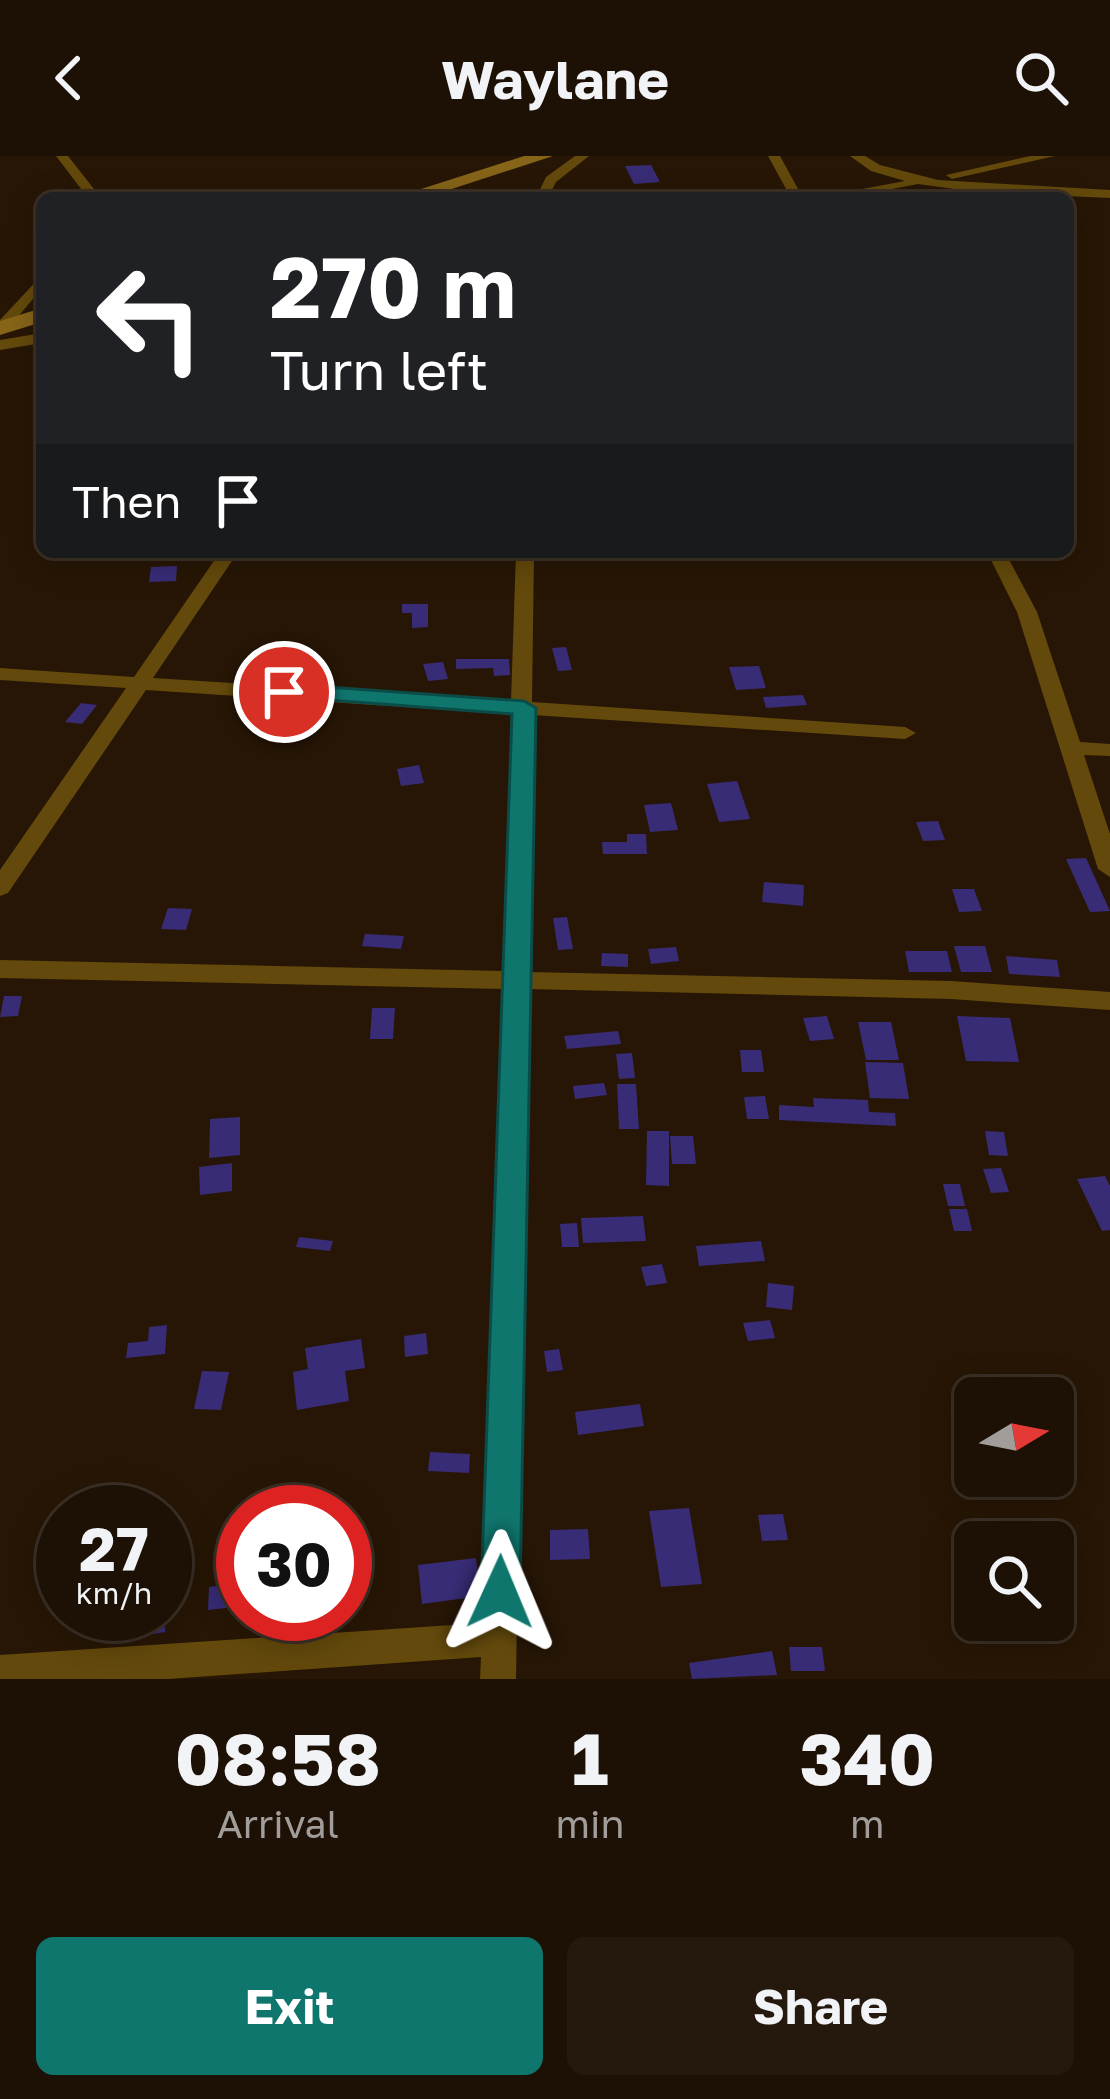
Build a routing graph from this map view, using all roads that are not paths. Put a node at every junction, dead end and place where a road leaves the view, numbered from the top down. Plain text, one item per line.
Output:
1 (62, 156) edge
2 (544, 156) edge
3 (583, 156) edge
4 (774, 156) edge
5 (856, 156) edge
6 (1049, 156) edge
7 (927, 180) junction
8 (90, 192) edge
9 (423, 192) edge
10 (545, 192) edge
11 (794, 192) edge
12 (856, 192) edge
13 (1110, 194) edge
14 (36, 287) edge
15 (36, 318) edge
16 (1, 334) edge
17 (36, 337) edge
18 (225, 558) edge
19 (525, 558) edge
20 (999, 558) edge
21 (0, 674) edge
22 (145, 682) junction
23 (524, 708) junction
24 (904, 733) dead end
25 (1071, 748) junction
26 (1110, 750) edge
27 (1110, 869) edge
28 (0, 888) edge
29 (0, 969) edge
30 (514, 980) junction
31 (1110, 1000) edge
32 (499, 1639) junction
33 (0, 1673) edge
34 (498, 1679) edge

1 - 8 street
2 - 9 street
3 - 10 street
4 - 11 street
5 - 7 street
6 - 7 street
7 - 12 street
7 - 13 street
14 - 16 street
15 - 16 street
16 - 17 street
18 - 22 street
19 - 23 street
20 - 25 street
21 - 22 street
22 - 23 street
22 - 28 street
23 - 24 street
23 - 30 street
25 - 26 street
25 - 27 street
29 - 30 street
30 - 31 street
30 - 32 street
32 - 33 street
32 - 34 street

